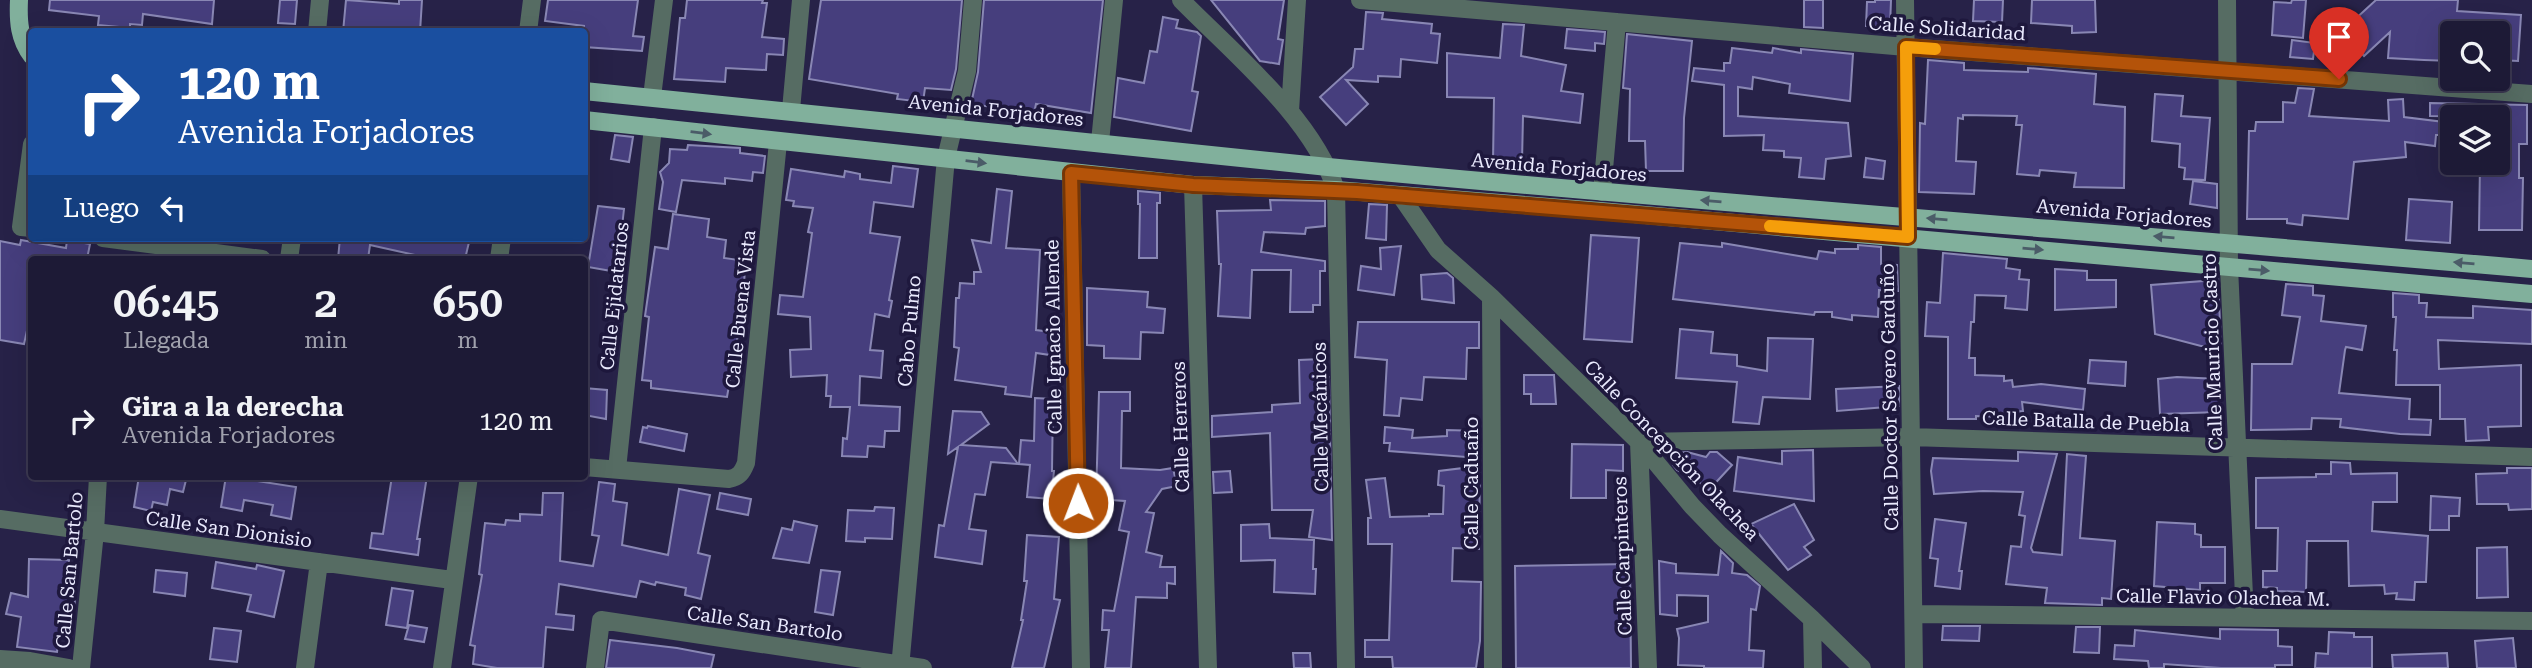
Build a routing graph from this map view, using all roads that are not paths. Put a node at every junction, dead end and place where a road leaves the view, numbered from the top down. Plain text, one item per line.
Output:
1 (19, 0) edge
2 (320, 0) edge
3 (532, 0) edge
4 (664, 0) edge
5 (801, 0) edge
6 (973, 0) edge
7 (1114, 0) edge
8 (1181, 0) edge
9 (1297, 0) edge
10 (1360, 0) edge
11 (1905, 0) edge
12 (2227, 0) edge
13 (1617, 22) junction
14 (317, 28) edge
15 (528, 28) edge
16 (28, 45) edge
17 (1906, 47) junction
18 (2229, 70) junction
19 (588, 91) edge
20 (2532, 94) edge
21 (652, 97) junction
22 (791, 110) junction
23 (1290, 111) junction
24 (588, 120) edge
25 (653, 127) junction
26 (954, 127) junction
27 (778, 142) junction
28 (1100, 142) junction
29 (946, 158) junction
30 (1328, 167) junction
31 (1071, 173) junction
32 (1193, 185) junction
33 (1336, 190) junction
34 (1602, 192) junction
35 (1400, 195) junction
36 (28, 200) edge
37 (1908, 217) junction
38 (26, 228) edge
39 (1908, 237) junction
40 (2230, 243) junction
41 (124, 250) edge
42 (216, 256) edge
43 (2229, 267) junction
44 (2532, 269) edge
45 (2532, 294) edge
46 (1491, 297) junction
47 (1911, 437) junction
48 (1639, 442) junction
49 (2236, 447) junction
50 (2532, 457) edge
51 (588, 467) edge
52 (617, 469) junction
53 (98, 480) edge
54 (468, 480) edge
55 (0, 519) edge
56 (95, 532) junction
57 (319, 562) junction
58 (452, 580) junction
59 (1913, 614) junction
60 (2245, 618) junction
61 (1812, 619) junction
62 (2532, 621) edge
63 (0, 659) edge
64 (900, 666) edge
65 (69, 668) edge
66 (81, 668) edge
67 (305, 668) edge
68 (442, 668) edge
69 (595, 668) edge
70 (923, 668) edge
71 (1081, 668) edge
72 (1208, 668) edge
73 (1346, 668) edge
74 (1493, 668) edge
75 (1647, 668) edge
76 (1813, 668) edge
77 (1862, 668) edge
78 (1914, 668) edge

1 - 16 main road
2 - 14 street
3 - 15 street
4 - 21 street
5 - 22 street
6 - 26 street, Cabo Pulmo
7 - 28 street
8 - 23 street
9 - 23 street
10 - 13 street, Calle Solidaridad
11 - 17 street, Calle Doctor Severo Garduño
12 - 18 street, Calle Mauricio Castro
13 - 17 street, Calle Solidaridad
13 - 34 street
17 - 18 street, Calle Solidaridad
17 - 37 street, Calle Doctor Severo Garduño
18 - 20 street, Calle Solidaridad
18 - 40 street, Calle Mauricio Castro
19 - 21 main road, Avenida Forjadores
21 - 22 main road, Avenida Forjadores
22 - 26 main road, Avenida Forjadores
23 - 30 street
24 - 25 main road, Avenida Forjadores
25 -> 27 main road, Avenida Forjadores
25 - 52 street, Calle Ejidatarios
26 - 28 main road, Avenida Forjadores
26 - 29 street, Cabo Pulmo
27 - 29 main road, Avenida Forjadores
27 - 52 street, Calle Buena Vista
28 - 30 main road, Avenida Forjadores
29 -> 31 main road, Avenida Forjadores
29 - 64 street, Cabo Pulmo
30 - 33 street, Calle Mecánicos
30 - 34 main road, Avenida Forjadores
31 - 32 main road, Avenida Forjadores
31 - 71 street, Calle Ignacio Allende
32 - 33 main road, Avenida Forjadores
32 - 72 street, Calle Herreros
33 - 35 main road, Avenida Forjadores
33 - 73 street, Calle Mecánicos
37 -> 34 main road, Avenida Forjadores
35 - 39 main road, Avenida Forjadores
35 - 46 street, Calle Concepción Olachea
36 - 38 street
37 - 39 street, Calle Doctor Severo Garduño
40 -> 37 main road, Avenida Forjadores
39 -> 43 main road, Avenida Forjadores
39 - 47 street, Calle Doctor Severo Garduño
40 - 43 street, Calle Mauricio Castro
44 -> 40 main road, Avenida Forjadores
41 - 42 street
43 -> 45 main road, Avenida Forjadores
43 - 49 street, Calle Mauricio Castro
46 - 48 street, Calle Concepción Olachea
46 - 74 street, Calle Caduaño
47 - 48 street, Calle Batalla de Puebla
47 - 49 street, Calle Batalla de Puebla
47 - 59 street, Calle Doctor Severo Garduño
48 - 61 street, Calle Concepción Olachea
48 - 75 street, Calle Carpinteros
49 - 50 street, Calle Batalla de Puebla
49 - 60 street, Calle Mauricio Castro
51 - 52 street
53 - 56 street, Calle San Bartolo
54 - 58 street
55 - 56 street, Calle San Dionisio
56 - 57 street, Calle San Dionisio
56 - 66 street, Calle San Bartolo
57 - 58 street, Calle San Dionisio
57 - 67 street
58 - 68 street
59 - 60 street, Calle Flavio Olachea M.
59 - 78 street, Calle Doctor Severo Garduño
60 - 62 street, Calle Flavio Olachea M.
61 - 76 street
61 - 77 street, Calle Concepción Olachea
63 - 65 street
64 - 69 street, Calle San Bartolo
64 - 70 street, Calle San Bartolo

